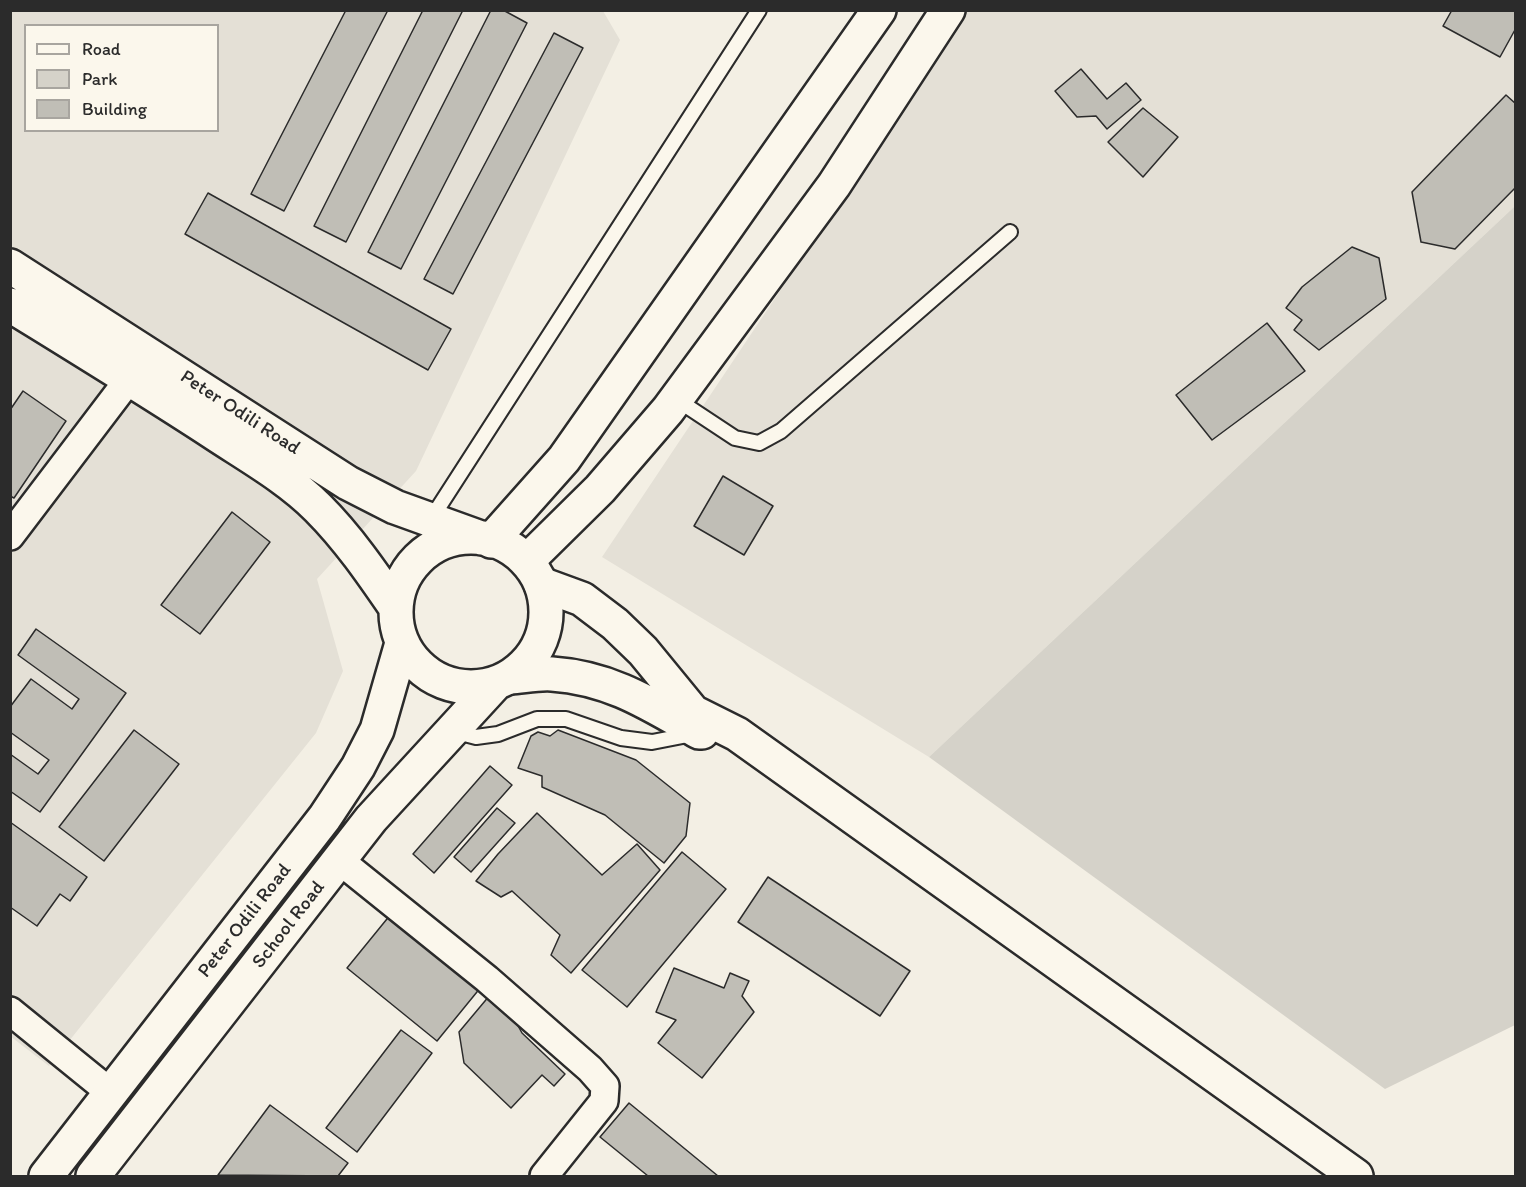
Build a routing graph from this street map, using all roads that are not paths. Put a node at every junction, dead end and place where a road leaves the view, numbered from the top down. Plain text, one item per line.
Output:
1 (759, 10) edge
2 (879, 10) edge
3 (948, 10) edge
4 (1010, 232) dead end
5 (10, 266) edge
6 (10, 305) edge
7 (130, 378) junction
8 (676, 399) junction
9 (430, 521) junction
10 (10, 536) edge
11 (486, 539) junction
12 (534, 572) junction
13 (396, 608) junction
14 (402, 643) junction
15 (503, 680) junction
16 (451, 731) junction
17 (699, 732) junction
18 (737, 734) junction
19 (339, 860) junction
20 (10, 1011) edge
21 (111, 1093) junction
22 (46, 1176) edge
23 (93, 1176) edge
24 (543, 1176) edge
25 (1356, 1176) edge

1 - 9 lane
2 - 11 main road
3 - 8 main road
4 - 8 lane
5 - 9 main road, Peter Odili Road
6 - 7 main road, Peter Odili Road
7 - 10 street
7 - 13 main road, Peter Odili Road
8 - 12 main road
9 - 11 main road, Peter Odili Road
11 - 12 main road
11 - 13 main road
12 - 15 main road
12 - 18 main road
13 - 14 main road
14 - 15 main road
14 - 21 main road, Peter Odili Road
15 - 16 main road, School Road
15 - 17 main road
16 - 17 lane
16 - 19 main road, School Road
17 - 18 main road
18 - 25 main road
19 - 23 main road, School Road
19 - 24 street
20 - 21 street
21 - 22 main road, Peter Odili Road

